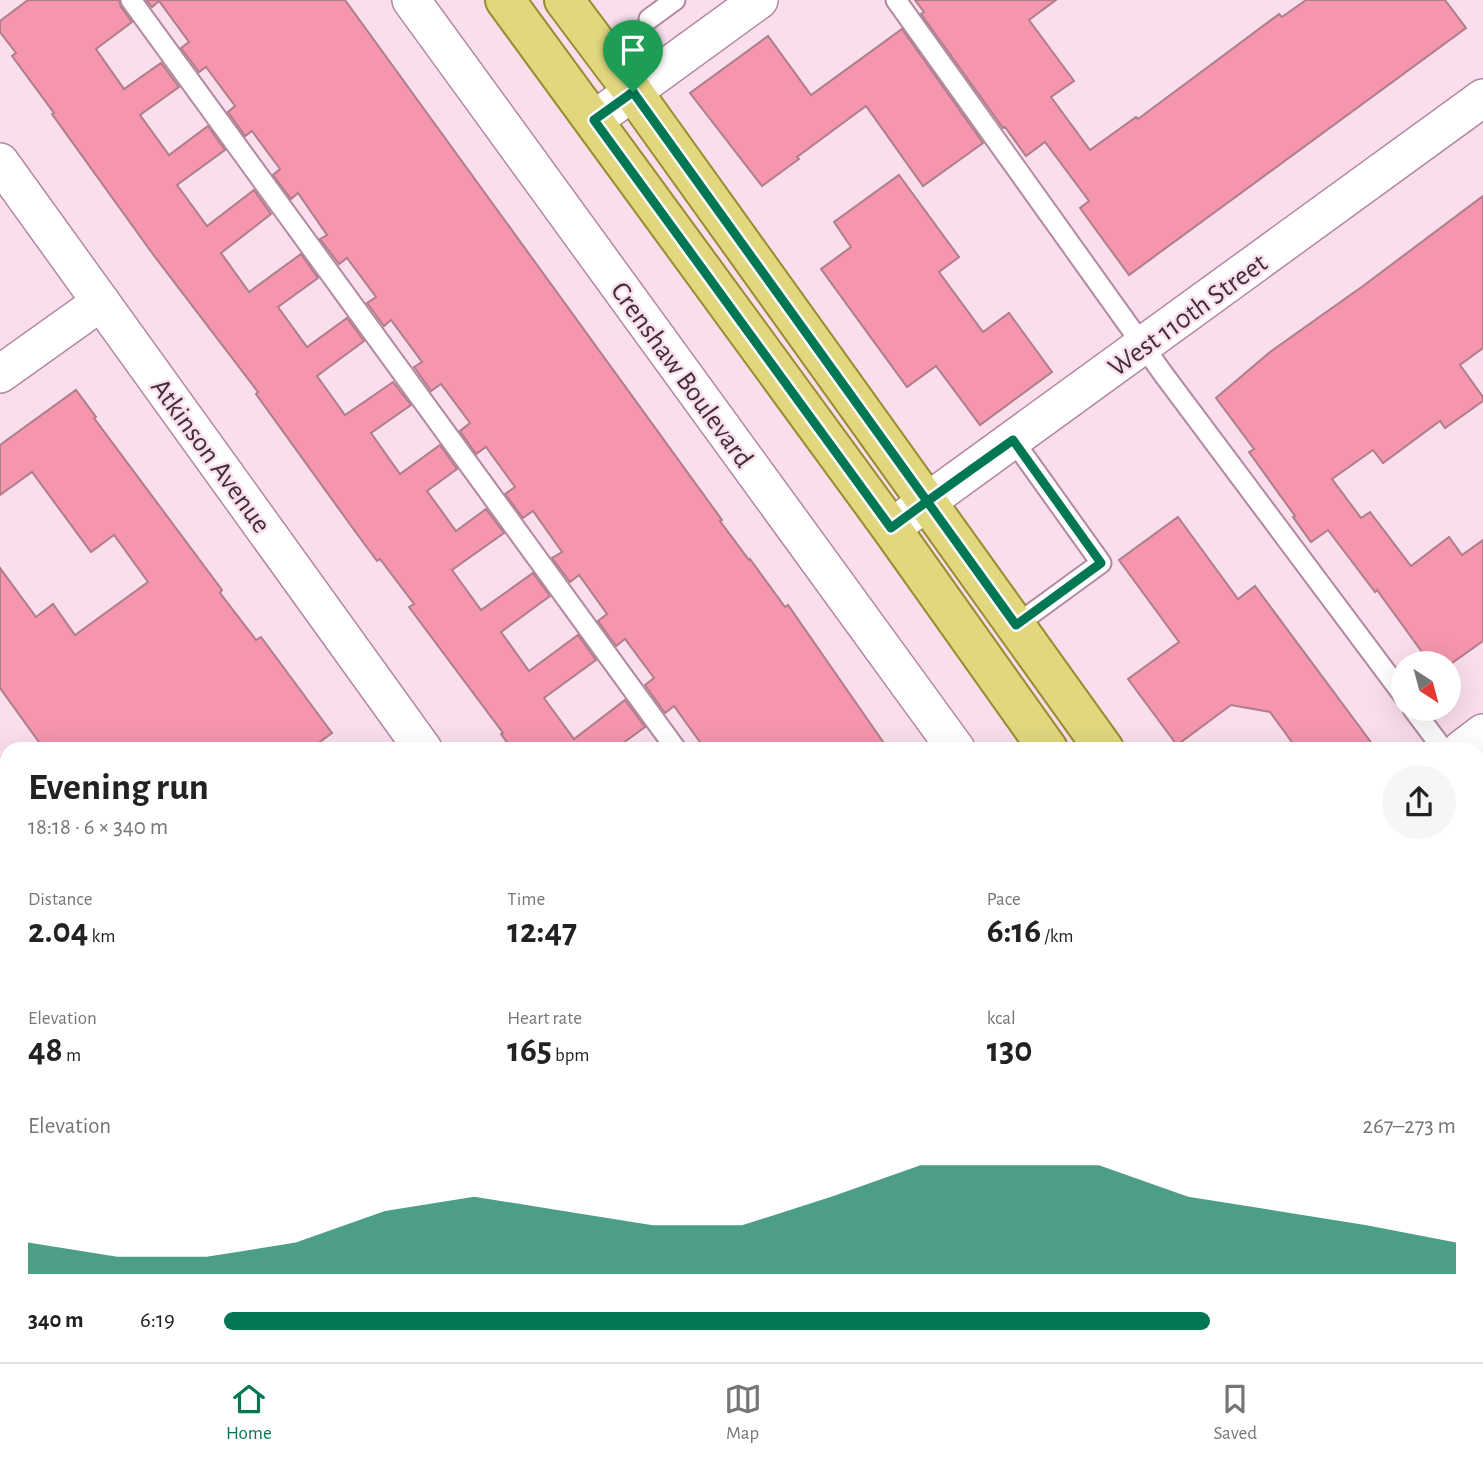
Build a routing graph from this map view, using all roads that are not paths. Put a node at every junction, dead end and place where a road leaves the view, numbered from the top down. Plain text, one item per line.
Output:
1 (131, 0) edge
2 (411, 0) edge
3 (505, 0) edge
4 (564, 0) edge
5 (675, 0) edge
6 (759, 0) edge
7 (897, 0) edge
8 (649, 19) dead end
9 (633, 92) junction
10 (1483, 98) edge
11 (594, 120) junction
12 (0, 162) edge
13 (102, 302) junction
14 (1143, 346) junction
15 (0, 374) edge
16 (1013, 440) junction
17 (928, 501) junction
18 (891, 528) junction
19 (1016, 625) junction
20 (1391, 679) edge
21 (1422, 721) edge
22 (418, 742) edge
23 (671, 742) edge
24 (951, 742) edge
25 (1043, 742) edge
26 (1099, 742) edge
27 (1438, 742) edge

1 - 23 lane
2 - 24 street, Crenshaw Boulevard
3 - 11 main road
4 - 9 main road
5 - 8 lane
6 - 9 street
7 - 14 lane
9 - 11 street
9 - 17 main road
10 - 14 street, West 110th Street
11 - 18 main road
12 - 13 street, Atkinson Avenue
13 - 15 street
13 - 22 street, Atkinson Avenue
14 - 16 street, West 110th Street
14 - 20 lane
16 - 17 street, West 110th Street
16 - 19 lane
17 - 18 street, West 110th Street
17 - 19 main road
18 - 25 main road
19 - 26 main road
21 - 27 lane

